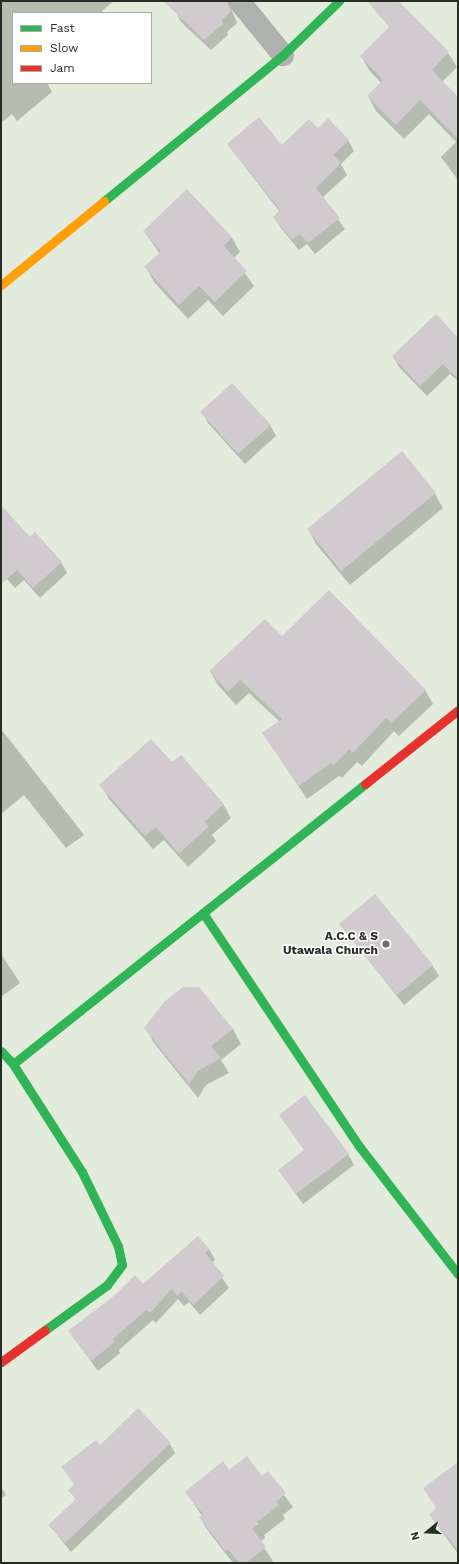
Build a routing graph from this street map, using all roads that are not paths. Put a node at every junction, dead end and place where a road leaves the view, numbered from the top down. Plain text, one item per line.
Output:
1 (239, 1) edge
2 (339, 1) edge
3 (283, 55) junction
4 (1, 285) edge
5 (458, 710) edge
6 (203, 913) junction
7 (1, 1051) edge
8 (13, 1064) junction
9 (458, 1274) edge
10 (1, 1362) edge

1 - 3 street
2 - 3 street
3 - 4 street
5 - 6 street
6 - 8 street
6 - 9 street
7 - 8 street
8 - 10 street

